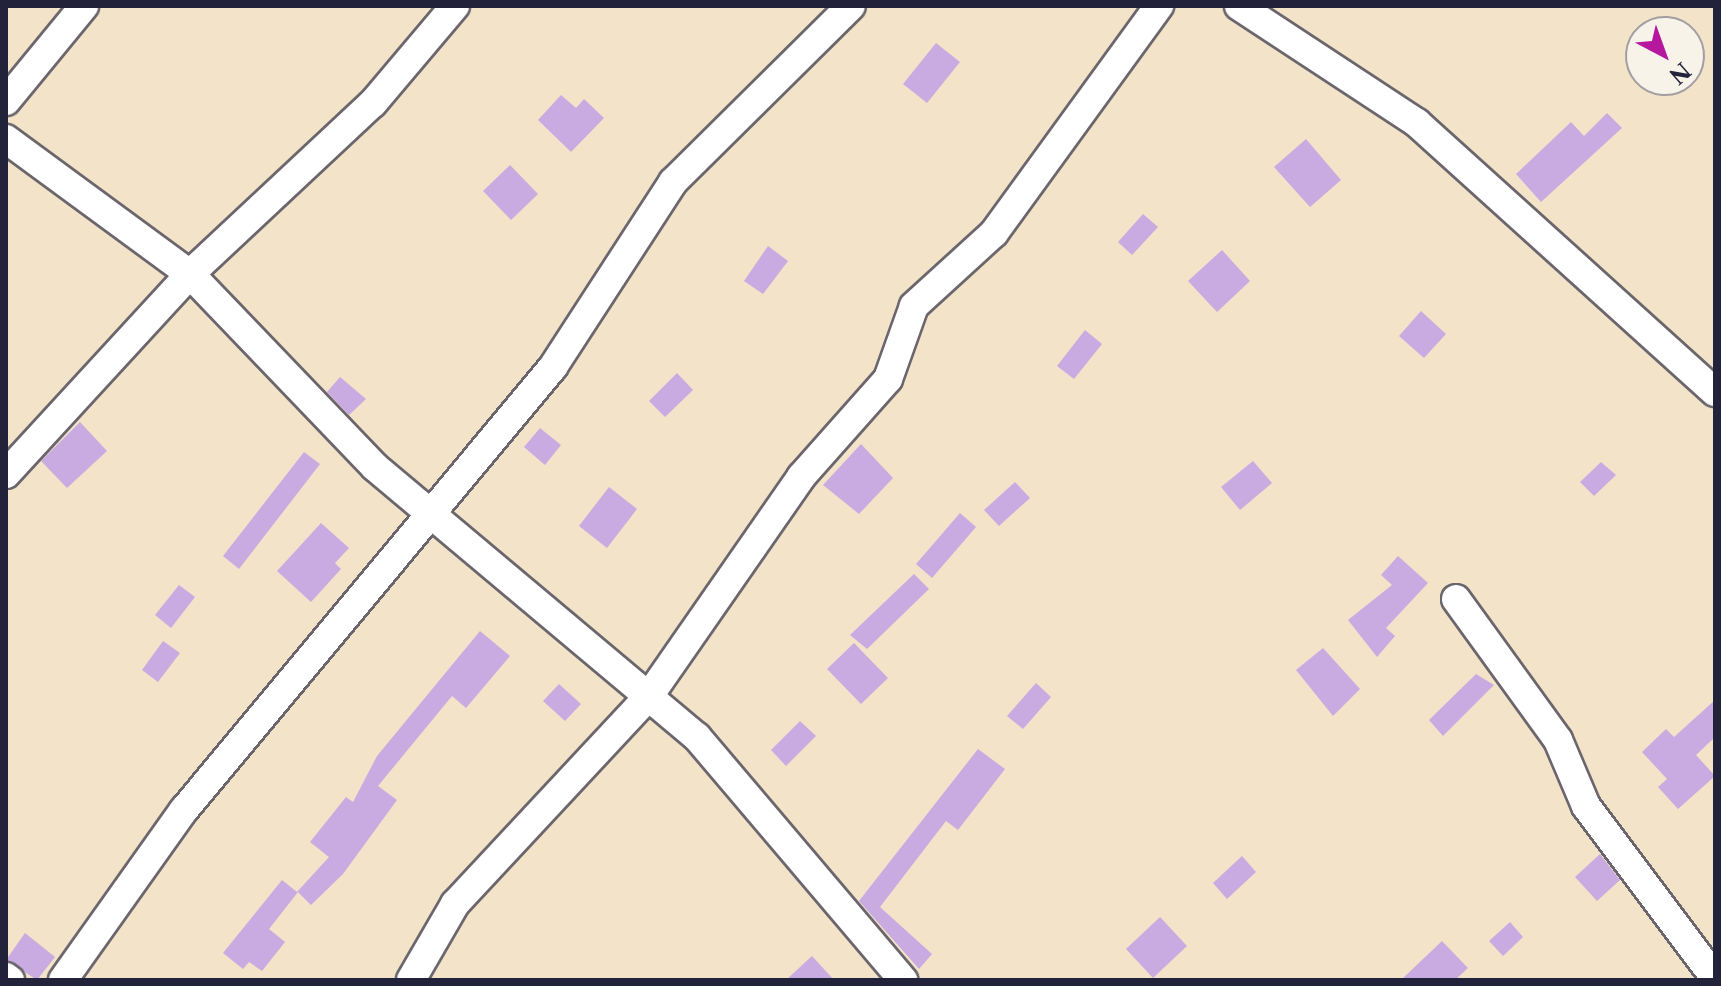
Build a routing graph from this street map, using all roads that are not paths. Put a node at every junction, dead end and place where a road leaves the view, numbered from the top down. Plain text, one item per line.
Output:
1 (84, 6) edge
2 (455, 6) edge
3 (851, 6) edge
4 (1159, 6) edge
5 (1239, 6) edge
6 (6, 101) edge
7 (6, 139) edge
8 (190, 274) junction
9 (1715, 392) edge
10 (6, 474) edge
11 (433, 512) junction
12 (1456, 599) dead end
13 (649, 696) junction
14 (1715, 978) edge
15 (63, 980) edge
16 (411, 980) edge
17 (903, 980) edge

1 - 6 street
2 - 8 street
3 - 11 street
4 - 13 street
5 - 9 street
7 - 8 street
8 - 10 street
8 - 11 street
11 - 13 street
11 - 15 street
12 - 14 street
13 - 16 street
13 - 17 street

